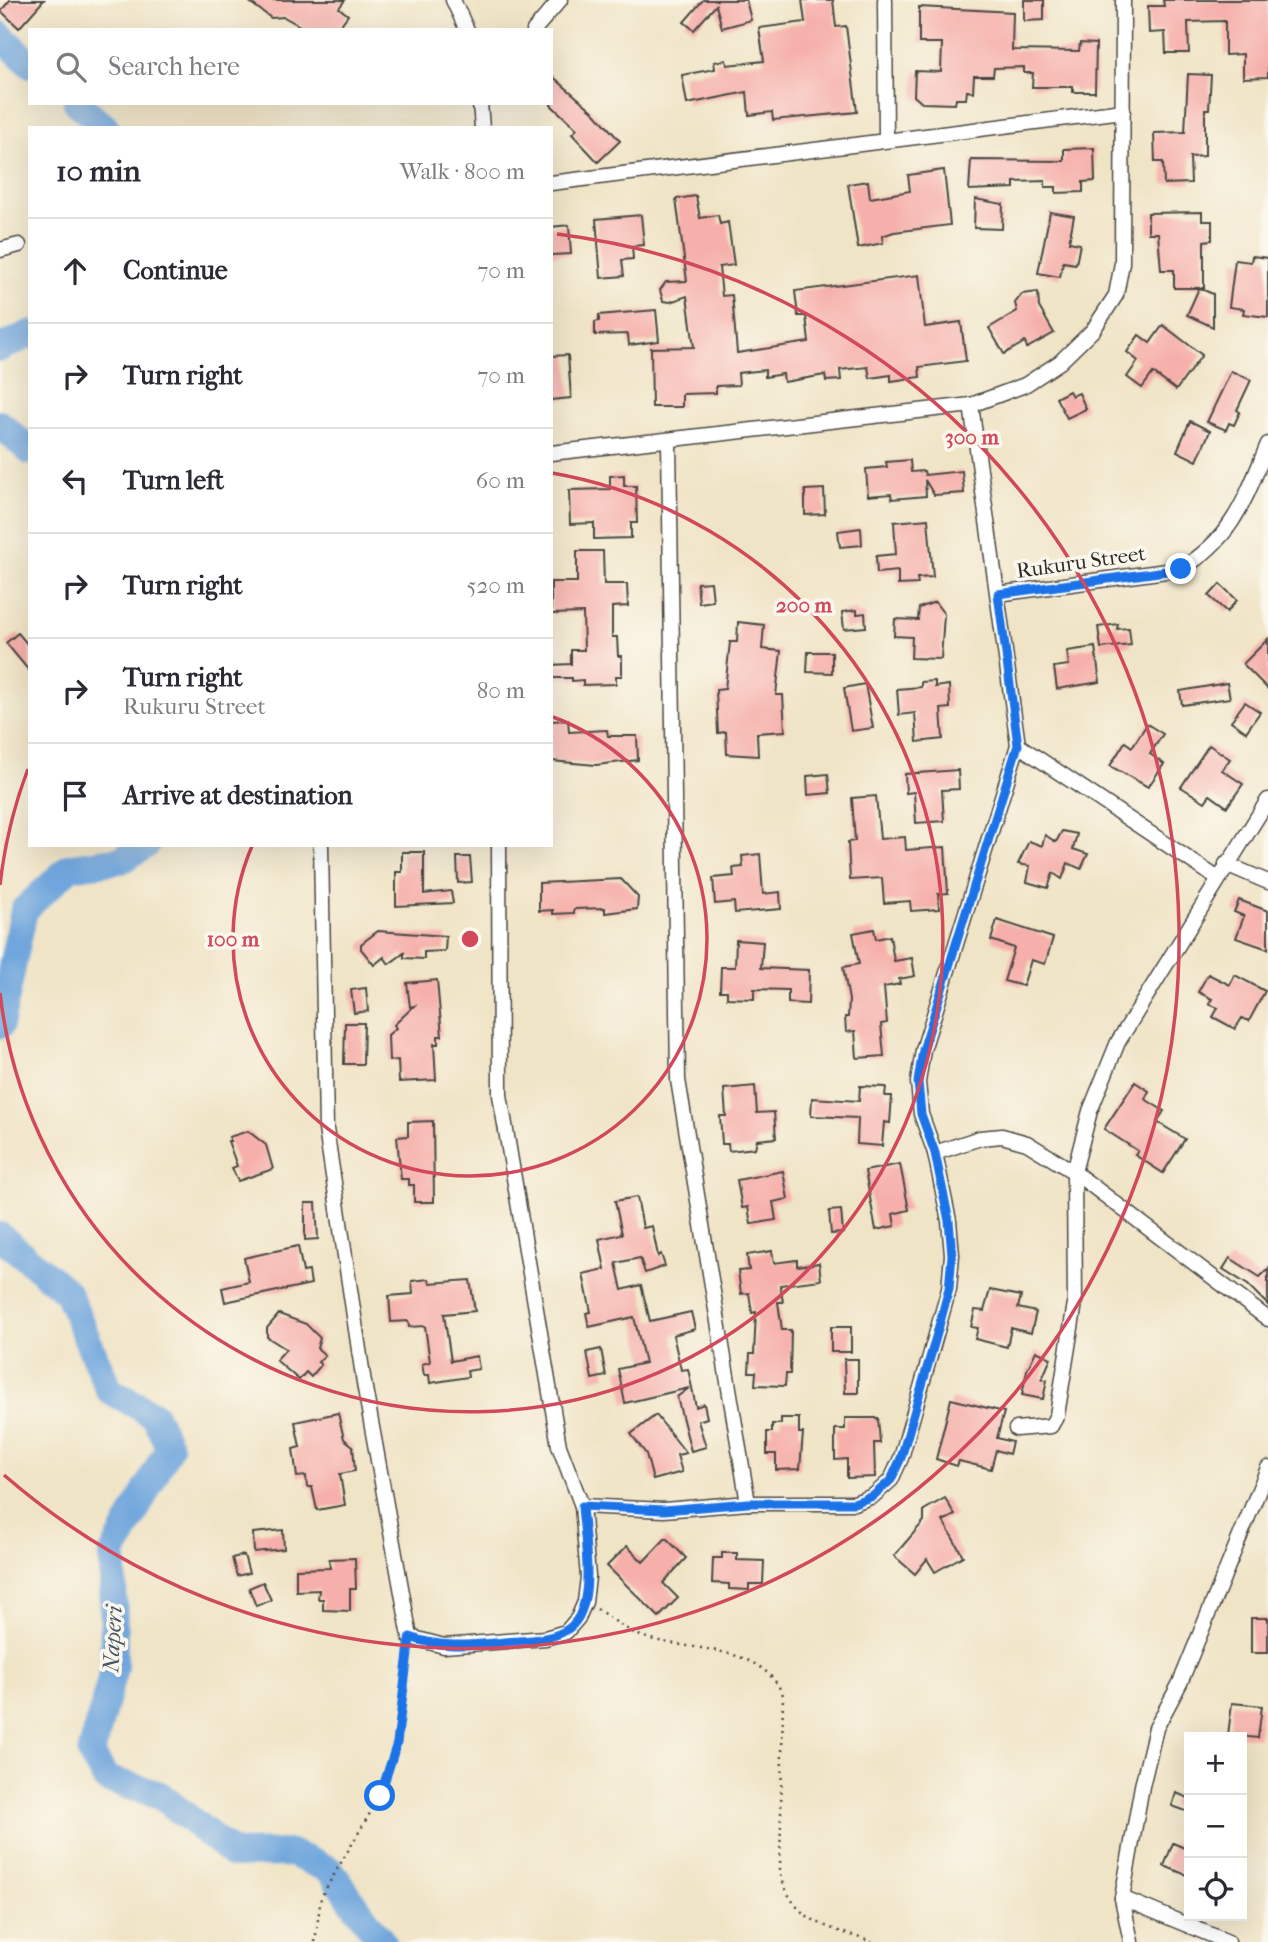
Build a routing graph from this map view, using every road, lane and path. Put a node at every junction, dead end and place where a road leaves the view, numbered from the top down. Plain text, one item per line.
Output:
1 (453, 0) edge
2 (560, 0) edge
3 (885, 0) edge
4 (1123, 0) edge
5 (466, 28) edge
6 (536, 28) edge
7 (480, 105) edge
8 (1123, 111) junction
9 (482, 126) edge
10 (886, 139) junction
11 (553, 183) edge
12 (19, 245) dead end
13 (0, 250) edge
14 (971, 405) junction
15 (669, 442) junction
16 (1268, 444) edge
17 (553, 453) edge
18 (998, 594) junction
19 (1018, 745) junction
20 (1268, 800) edge
21 (321, 847) edge
22 (499, 847) edge
23 (1226, 864) junction
24 (1217, 877) junction
25 (1268, 882) edge
26 (935, 1153) junction
27 (1074, 1172) junction
28 (1268, 1320) edge
29 (1016, 1429) dead end
30 (1268, 1468) edge
31 (748, 1503) junction
32 (582, 1506) junction
33 (585, 1602) junction
34 (410, 1637) junction
35 (1122, 1898) junction
36 (315, 1942) edge
37 (872, 1942) edge
38 (1131, 1942) edge
39 (1228, 1942) edge

1 - 5 street
2 - 6 street
3 - 10 street
4 - 8 street
7 - 9 street
8 - 10 street
8 - 14 street
10 - 11 street
12 - 13 street
14 - 15 street
14 - 18 street
15 - 17 street
15 - 31 street
16 - 18 street, Rukuru Street
18 - 19 street
19 - 24 street
19 - 26 street
20 - 23 street
21 - 34 street
22 - 32 street
23 - 24 street
23 - 25 street
24 - 27 street
26 - 27 street
26 - 31 street
27 - 28 street
27 - 29 street
30 - 35 street
31 - 32 street
32 - 33 street
33 - 34 street
33 - 37 path
34 - 36 path
35 - 38 street
35 - 39 street

